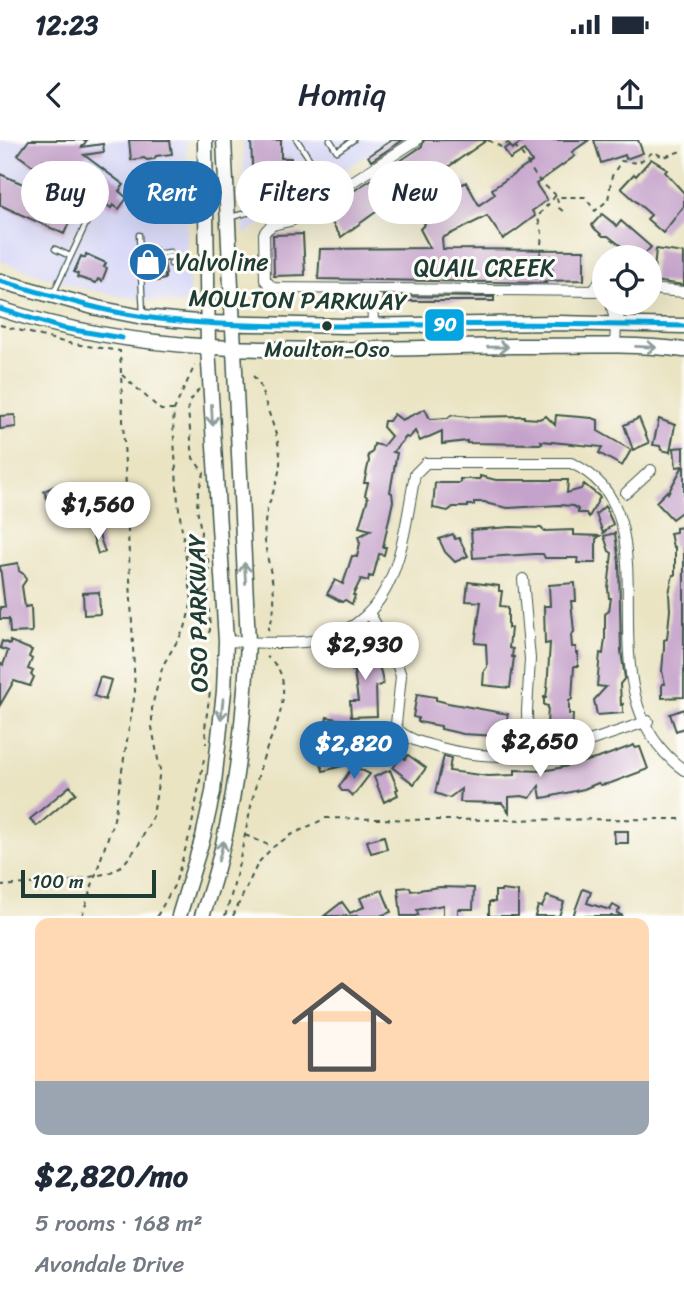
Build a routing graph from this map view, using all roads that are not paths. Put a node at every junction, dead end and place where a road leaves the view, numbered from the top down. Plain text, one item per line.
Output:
1 (205, 140) edge
2 (224, 140) edge
3 (297, 140) edge
4 (330, 140) edge
5 (353, 140) edge
6 (417, 140) edge
7 (227, 217) junction
8 (86, 224) edge
9 (139, 235) dead end
10 (55, 249) dead end
11 (70, 256) junction
12 (167, 258) dead end
13 (207, 262) junction
14 (0, 281) edge
15 (372, 289) junction
16 (592, 290) edge
17 (662, 290) edge
18 (684, 292) edge
19 (52, 296) junction
20 (0, 309) edge
21 (614, 315) edge
22 (619, 315) edge
23 (143, 317) junction
24 (207, 323) junction
25 (232, 324) junction
26 (373, 325) junction
27 (616, 325) junction
28 (684, 326) edge
29 (208, 346) junction
30 (615, 346) junction
31 (233, 348) junction
32 (684, 350) edge
33 (652, 470) dead end
34 (626, 493) junction
35 (633, 502) dead end
36 (523, 579) dead end
37 (369, 613) junction
38 (226, 641) junction
39 (248, 642) junction
40 (642, 677) dead end
41 (648, 721) junction
42 (398, 730) junction
43 (375, 745) dead end
44 (528, 756) junction
45 (684, 770) edge
46 (179, 916) edge
47 (202, 916) edge

1 - 13 main road, OSO PARKWAY
2 - 7 main road, OSO PARKWAY
3 - 7 lane
4 - 5 lane
6 - 15 street, QUAIL CREEK
7 - 25 main road, OSO PARKWAY
8 - 11 lane
9 - 23 lane
10 - 11 lane
11 - 19 lane
12 - 13 lane
13 - 24 main road, OSO PARKWAY
14 - 19 main road, MOULTON PARKWAY
15 - 16 street, QUAIL CREEK
15 - 26 street
17 - 18 street
19 - 23 main road, MOULTON PARKWAY
20 - 29 main road, MOULTON PARKWAY
21 - 27 street
22 - 27 street
23 - 24 main road, MOULTON PARKWAY
24 - 25 main road, MOULTON PARKWAY
24 - 29 main road, OSO PARKWAY
25 - 26 main road, MOULTON PARKWAY
25 - 31 main road, OSO PARKWAY
26 - 27 main road, MOULTON PARKWAY
27 - 28 main road, MOULTON PARKWAY
27 - 30 street
29 - 31 main road, MOULTON PARKWAY
29 -> 38 main road, OSO PARKWAY
31 -> 30 main road, MOULTON PARKWAY
30 -> 32 main road, MOULTON PARKWAY
39 -> 31 main road, OSO PARKWAY
33 - 34 street
34 - 35 street
34 - 37 street
36 - 44 street
37 - 39 street
37 - 42 street
38 - 39 street
38 -> 46 main road, OSO PARKWAY
47 -> 39 main road, OSO PARKWAY
40 - 41 street
41 - 44 street
41 - 45 street
42 - 43 street
42 - 44 street

